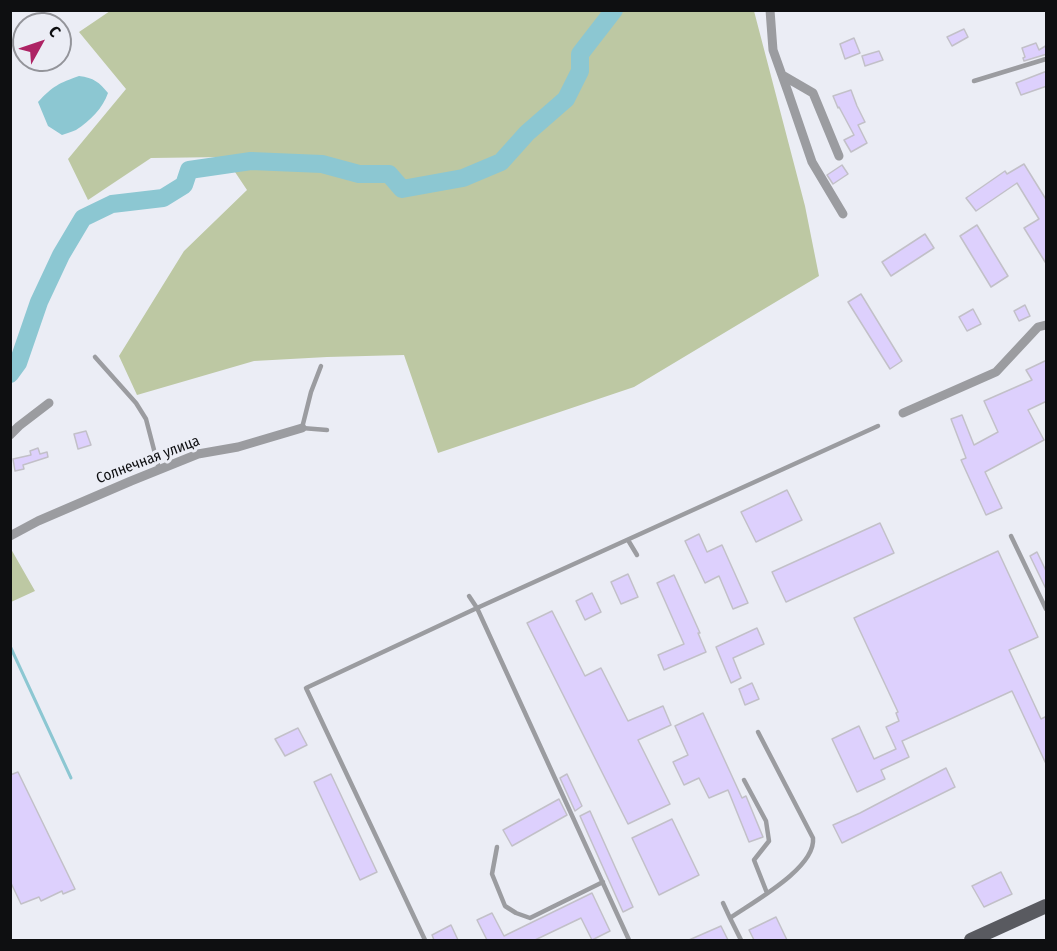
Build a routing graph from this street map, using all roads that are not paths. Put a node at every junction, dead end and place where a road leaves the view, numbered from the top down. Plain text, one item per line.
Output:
1 (771, 10) edge
2 (1047, 59) edge
3 (782, 75) junction
4 (974, 81) dead end
5 (839, 156) dead end
6 (843, 214) dead end
7 (1047, 325) edge
8 (95, 357) dead end
9 (321, 366) dead end
10 (49, 403) dead end
11 (903, 413) dead end
12 (879, 426) dead end
13 (302, 428) junction
14 (327, 430) dead end
15 (10, 435) edge
16 (159, 469) junction
17 (10, 536) edge
18 (1011, 536) dead end
19 (628, 540) junction
20 (637, 555) dead end
21 (469, 596) dead end
22 (477, 608) junction
23 (1047, 609) edge
24 (758, 732) dead end
25 (744, 780) dead end
26 (497, 847) dead end
27 (603, 882) junction
28 (767, 893) junction
29 (723, 903) dead end
30 (1047, 906) edge
31 (730, 918) junction
32 (425, 940) edge
33 (629, 940) edge
34 (741, 940) edge
35 (971, 940) edge

1 - 3 street
2 - 4 lane
3 - 5 street
3 - 6 street
7 - 11 street
8 - 16 lane
9 - 13 lane
10 - 15 street
12 - 19 lane
13 - 14 lane
13 - 16 street, Солнечная улица
16 - 17 street, Солнечная улица
18 - 23 lane
19 - 20 lane
19 - 22 lane
21 - 22 lane
22 - 27 lane
22 - 32 lane
24 - 28 lane
25 - 28 lane
26 - 27 lane
27 - 33 lane
28 - 31 lane
29 - 31 lane
30 - 35 main road
31 - 34 lane

